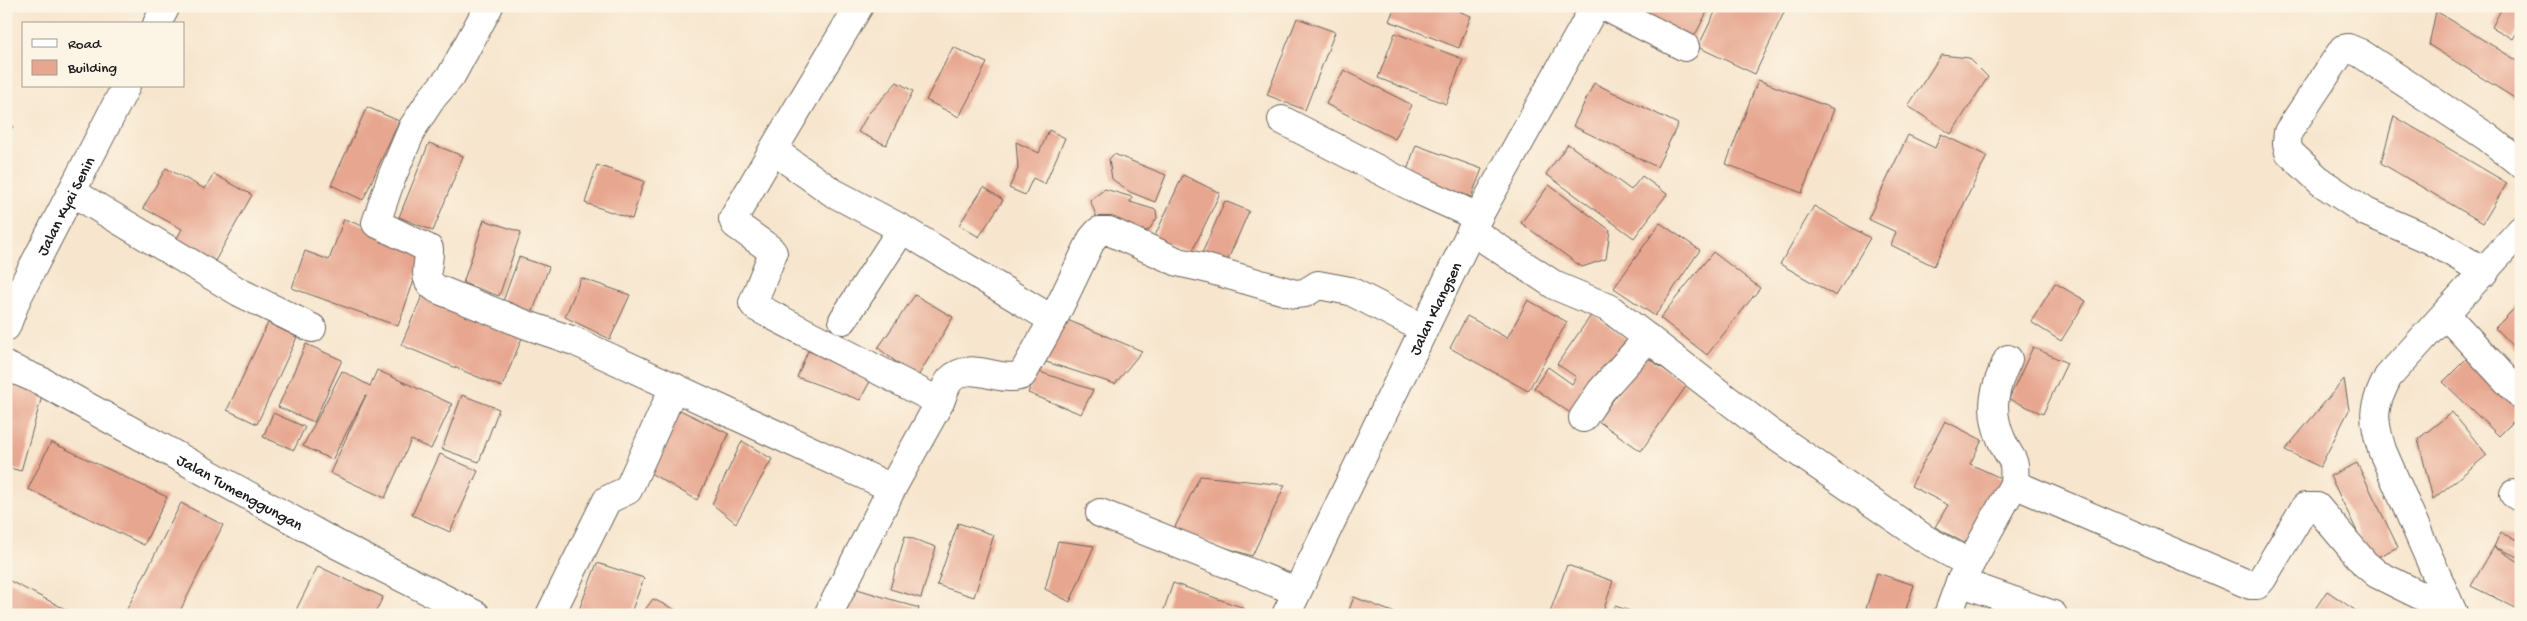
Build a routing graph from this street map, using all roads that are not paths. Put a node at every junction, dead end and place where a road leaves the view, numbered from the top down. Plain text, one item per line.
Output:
1 (166, 6) edge
2 (489, 6) edge
3 (859, 6) edge
4 (1595, 6) edge
5 (1604, 6) edge
6 (158, 22) edge
7 (1685, 47) dead end
8 (125, 88) edge
9 (1282, 120) dead end
10 (774, 150) junction
11 (2521, 164) edge
12 (72, 192) junction
13 (1475, 224) junction
14 (902, 229) junction
15 (2521, 230) edge
16 (2484, 272) junction
17 (12, 297) edge
18 (2446, 315) junction
19 (843, 320) dead end
20 (1053, 320) junction
21 (6, 326) edge
22 (312, 328) dead end
23 (1424, 329) junction
24 (1648, 338) junction
25 (2008, 359) dead end
26 (6, 366) edge
27 (674, 387) junction
28 (2521, 396) edge
29 (940, 402) junction
30 (1583, 418) dead end
31 (2014, 484) junction
32 (892, 488) junction
33 (1100, 513) dead end
34 (1965, 573) junction
35 (1291, 603) edge
36 (2445, 609) edge
37 (476, 615) edge
38 (550, 615) edge
39 (828, 615) edge
40 (1948, 615) edge
41 (2053, 615) edge

1 - 6 street
2 - 27 street
3 - 10 street
4 - 13 street, Jalan Klangsen
5 - 7 street
8 - 12 street, Jalan Kyai Senin
9 - 13 street
10 - 14 street
10 - 29 street
11 - 16 street
12 - 17 street, Jalan Kyai Senin
12 - 22 street
13 - 23 street, Jalan Klangsen
13 - 24 street
14 - 19 street
14 - 20 street
15 - 16 street
16 - 18 street
17 - 21 street, Jalan Kyai Senin
18 - 28 street
18 - 36 street
20 - 23 street
20 - 29 street
23 - 35 street, Jalan Klangsen
24 - 30 street
24 - 34 street
25 - 31 street
26 - 37 street, Jalan Tumenggungan
27 - 32 street
27 - 38 street
29 - 32 street
31 - 34 street
31 - 36 street
32 - 39 street
33 - 35 street
34 - 40 street
34 - 41 street

